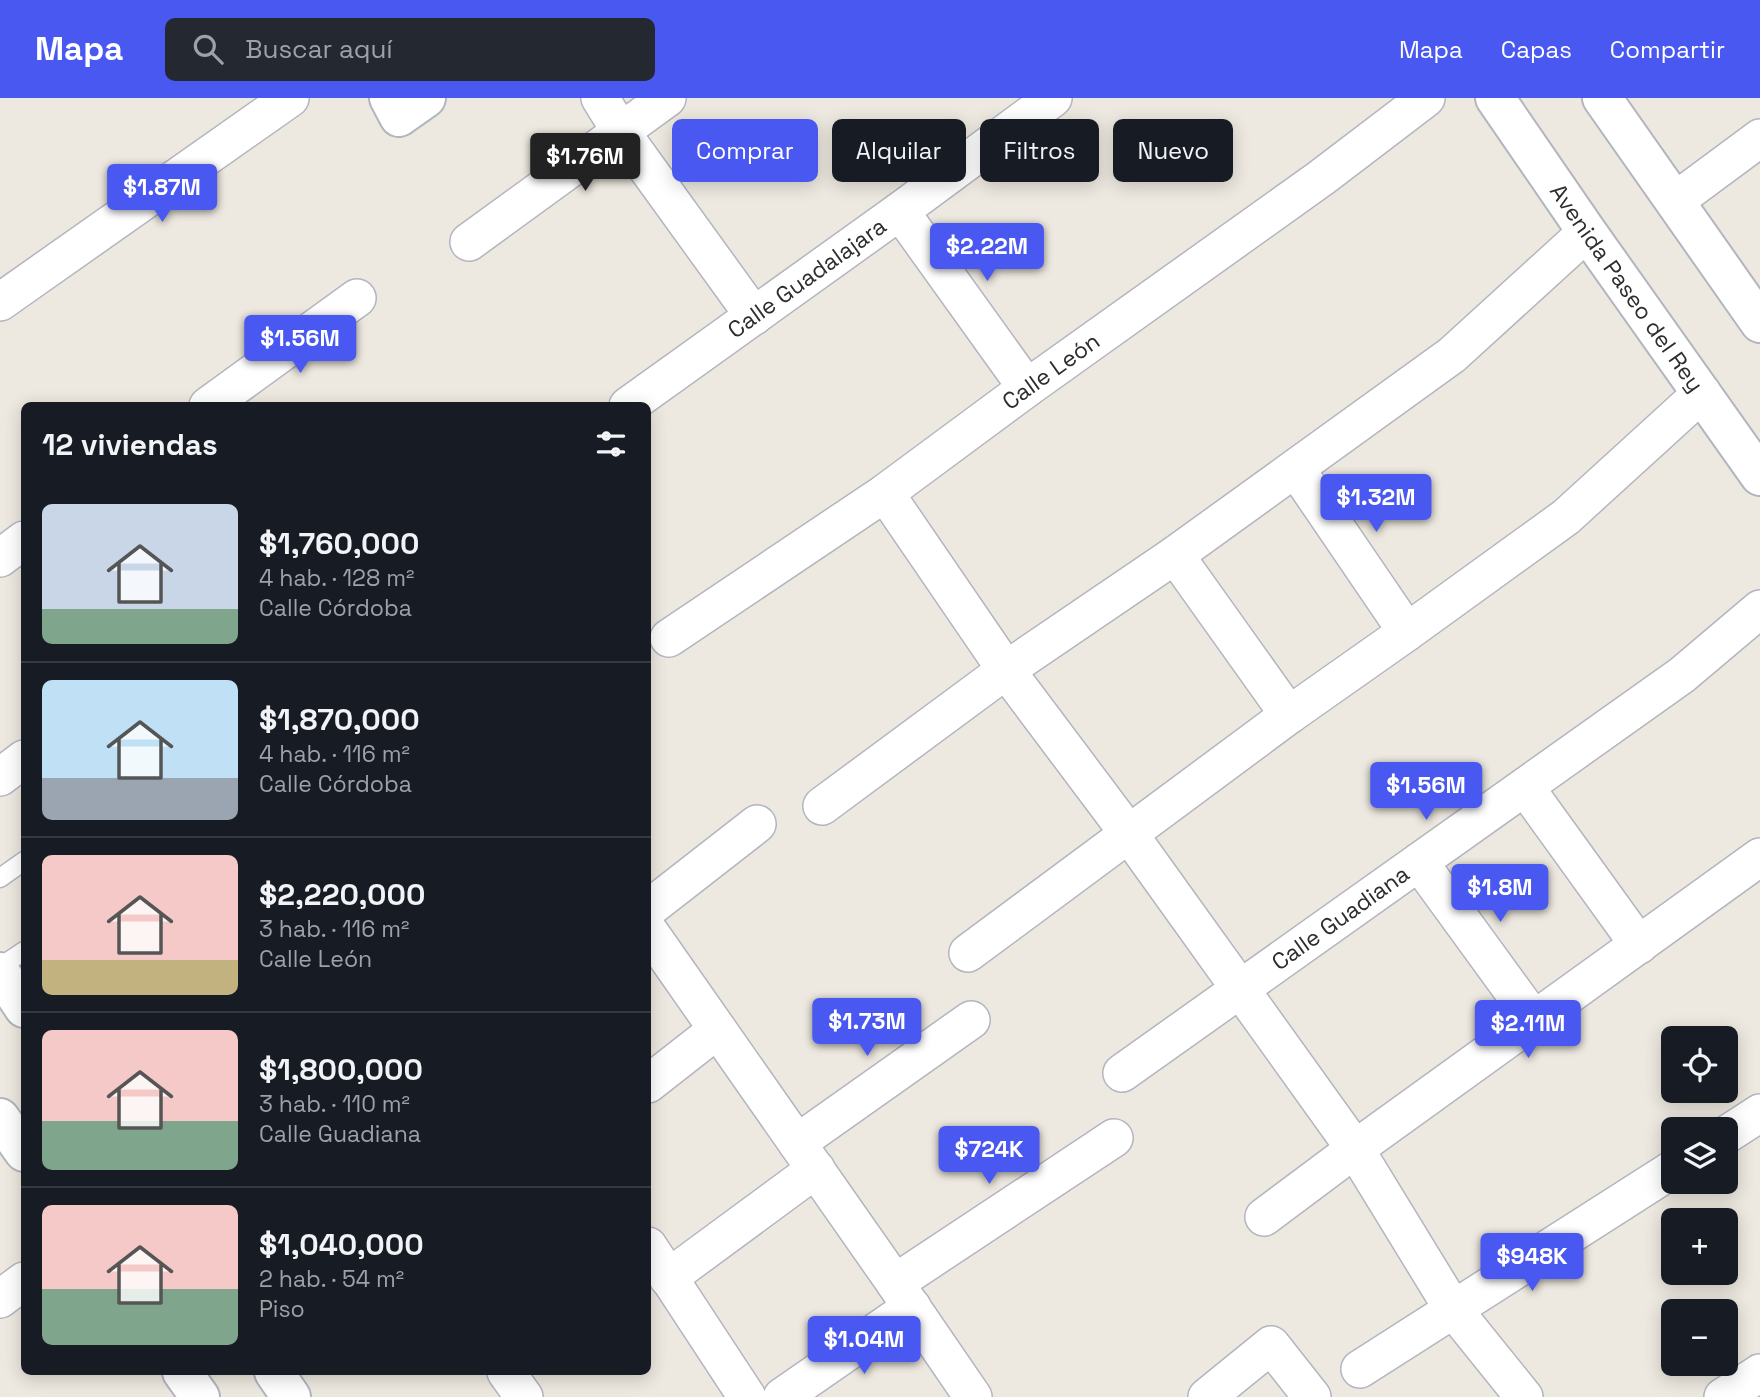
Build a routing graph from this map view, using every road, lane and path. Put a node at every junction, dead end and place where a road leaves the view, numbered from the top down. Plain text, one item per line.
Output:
1 (290, 98) edge
2 (389, 98) edge
3 (426, 98) edge
4 (600, 98) edge
5 (667, 98) edge
6 (1053, 98) edge
7 (1426, 98) edge
8 (1495, 98) edge
9 (1602, 98) edge
10 (621, 132) junction
11 (1760, 138) edge
12 (1675, 201) junction
13 (900, 211) junction
14 (1587, 232) junction
15 (469, 242) dead end
16 (357, 298) dead end
17 (0, 302) edge
18 (754, 316) junction
19 (1760, 323) edge
20 (1027, 388) junction
21 (1702, 393) junction
22 (214, 402) edge
23 (634, 402) edge
24 (1296, 469) junction
25 (1760, 476) edge
26 (885, 493) junction
27 (21, 542) edge
28 (1175, 555) junction
29 (0, 558) edge
30 (1760, 609) edge
31 (1407, 632) junction
32 (669, 638) dead end
33 (1006, 670) junction
34 (1289, 715) junction
35 (21, 761) edge
36 (0, 777) edge
37 (1525, 787) junction
38 (822, 806) dead end
39 (757, 824) dead end
40 (1129, 834) junction
41 (1760, 858) edge
42 (21, 862) edge
43 (1419, 862) junction
44 (0, 878) edge
45 (651, 907) edge
46 (651, 934) edge
47 (1639, 945) junction
48 (21, 953) edge
49 (968, 953) dead end
50 (0, 970) edge
51 (1241, 990) junction
52 (21, 1002) edge
53 (971, 1020) dead end
54 (1534, 1020) junction
55 (717, 1030) junction
56 (1122, 1073) dead end
57 (651, 1082) edge
58 (1760, 1113) edge
59 (0, 1118) edge
60 (1738, 1127) edge
61 (1114, 1138) dead end
62 (21, 1148) edge
63 (1355, 1149) junction
64 (806, 1156) junction
65 (1661, 1176) edge
66 (1264, 1217) dead end
67 (651, 1251) edge
68 (668, 1278) junction
69 (21, 1283) edge
70 (904, 1295) junction
71 (0, 1299) edge
72 (1453, 1309) junction
73 (1360, 1369) dead end
74 (1760, 1373) edge
75 (184, 1375) edge
76 (276, 1375) edge
77 (508, 1375) edge
78 (200, 1397) edge
79 (291, 1397) edge
80 (524, 1397) edge
81 (747, 1397) edge
82 (782, 1397) edge
83 (973, 1397) edge
84 (1208, 1397) edge
85 (1312, 1397) edge
86 (1524, 1397) edge
87 (1723, 1397) edge

1 - 17 street
2 - 3 street
4 - 10 street
5 - 10 street
6 - 13 street, Calle Guadalajara
7 - 20 street, Calle León
8 - 14 street, Avenida Paseo del Rey
9 - 12 street
10 - 15 street
10 - 18 street
11 - 12 street
12 - 19 street
13 - 18 street, Calle Guadalajara
13 - 20 street
14 - 21 street, Avenida Paseo del Rey
14 - 24 street
16 - 22 street
18 - 23 street, Calle Guadalajara
20 - 26 street, Calle León
21 - 25 street, Avenida Paseo del Rey
21 - 31 street
24 - 28 street
24 - 31 street
26 - 32 street, Calle León
26 - 33 street
27 - 29 street
28 - 33 street
28 - 34 street
30 - 37 street, Calle Guadiana
31 - 34 street
33 - 38 street
33 - 40 street
34 - 40 street
35 - 36 street
37 - 43 street, Calle Guadiana
37 - 47 street
39 - 45 street
40 - 49 street
40 - 51 street
41 - 47 street
42 - 44 lane
43 - 51 street, Calle Guadiana
43 - 54 street
46 - 55 street
47 - 54 street
48 - 50 lane
50 - 52 street
51 - 56 street, Calle Guadiana
51 - 63 street
53 - 64 street
54 - 63 street
55 - 57 street
55 - 64 street
58 - 60 street
59 - 62 street
61 - 70 street
63 - 66 street
63 - 72 street
64 - 68 street
64 - 70 street
65 - 72 street
67 - 68 street
68 - 81 street
69 - 71 street
70 - 82 street
70 - 83 street
72 - 73 street
72 - 86 street
74 - 87 street
75 - 78 street
76 - 79 street
77 - 80 street
84 - 85 street

